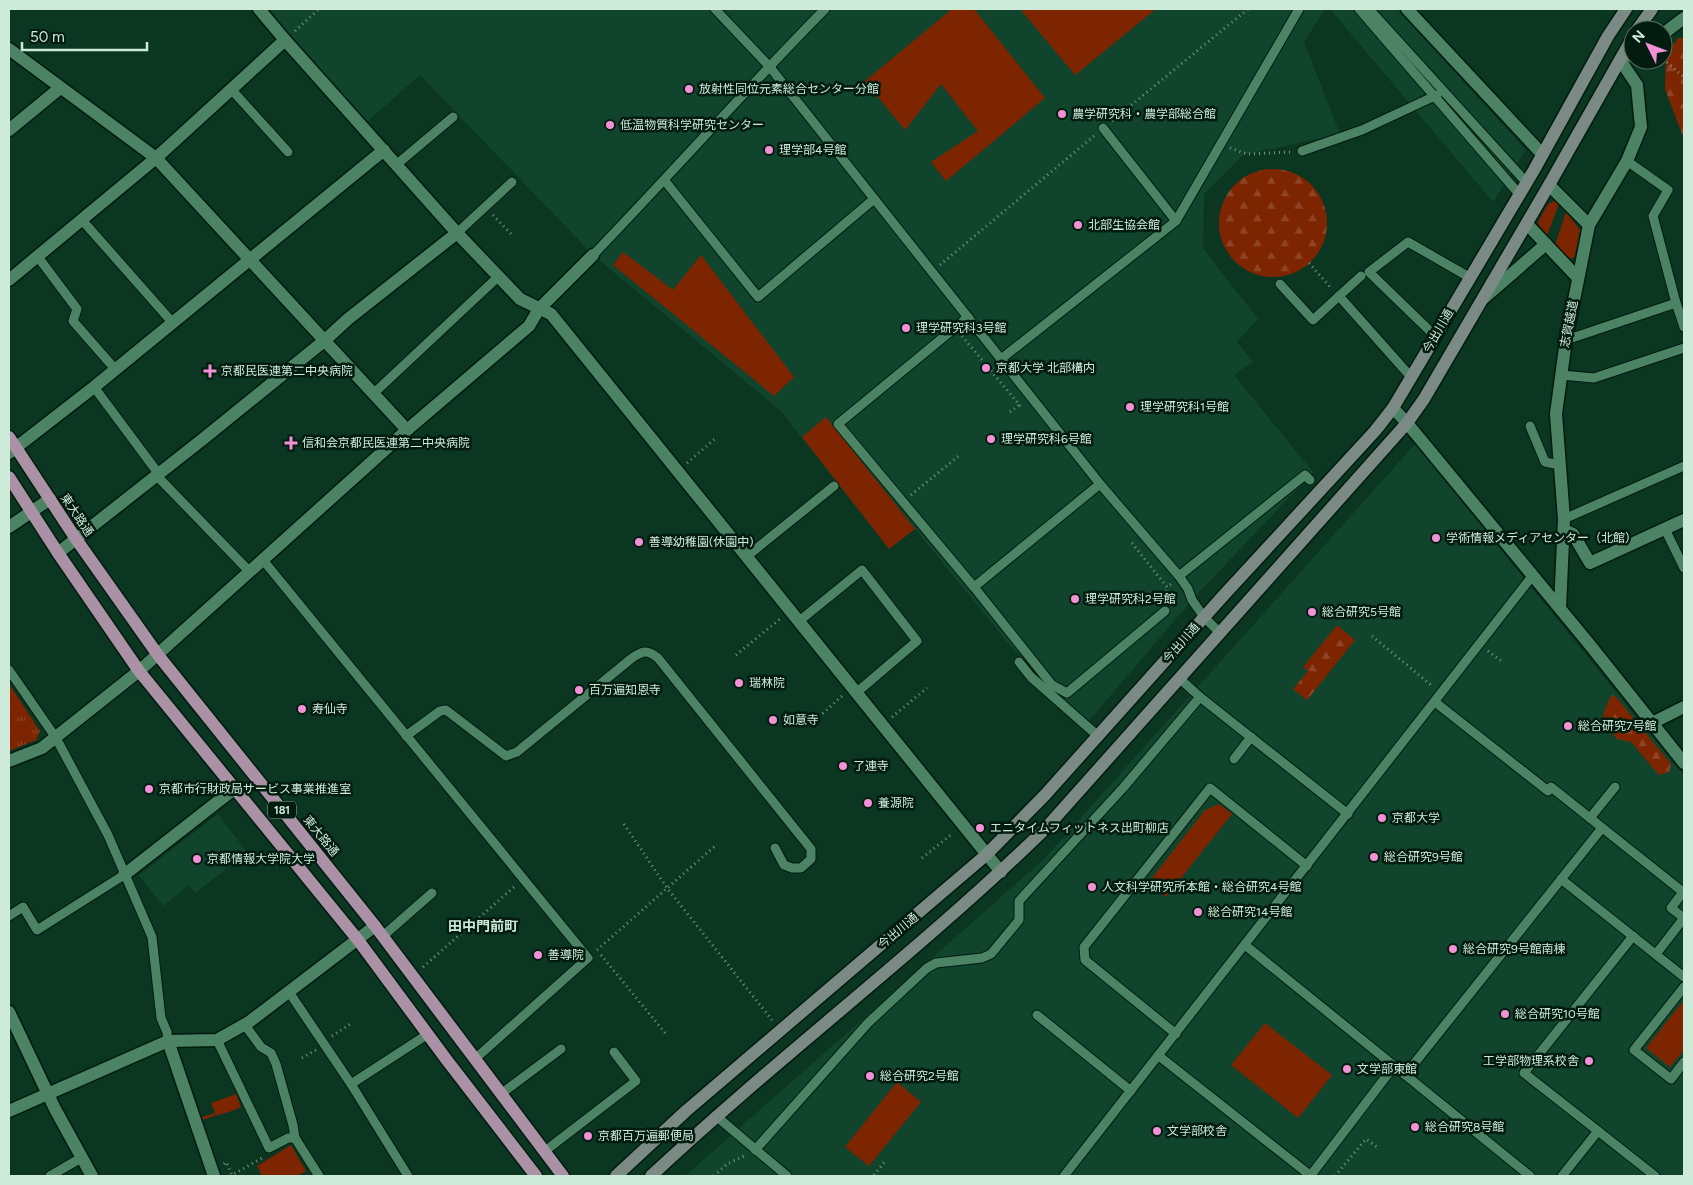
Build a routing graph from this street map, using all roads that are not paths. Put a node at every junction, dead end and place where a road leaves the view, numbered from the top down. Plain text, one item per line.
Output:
1 (259, 9) edge
2 (716, 9) edge
3 (825, 9) edge
4 (1298, 9) edge
5 (1359, 9) edge
6 (1369, 9) edge
7 (1407, 9) edge
8 (1626, 9) edge
9 (1652, 9) edge
10 (1684, 18) edge
11 (1644, 20) edge
12 (1673, 26) edge
13 (285, 40) junction
14 (9, 49) edge
15 (1623, 55) edge
16 (1623, 58) edge
17 (1620, 60) junction
18 (769, 66) junction
19 (60, 88) junction
20 (231, 89) junction
21 (1444, 92) junction
22 (1434, 97) junction
23 (453, 117) dead end
24 (1103, 128) road end
25 (9, 130) edge
26 (384, 150) junction
27 (1302, 151) road end
28 (288, 152) dead end
29 (1542, 154) junction
30 (156, 158) junction
31 (1627, 161) junction
32 (396, 165) junction
33 (665, 181) junction
34 (512, 182) dead end
35 (1549, 185) junction
36 (1522, 188) junction
37 (874, 200) junction
38 (82, 220) junction
39 (1176, 221) junction
40 (1526, 224) junction
41 (1589, 224) junction
42 (457, 233) junction
43 (1546, 244) junction
44 (594, 255) joint
45 (38, 257) junction
46 (251, 260) junction
47 (498, 276) junction
48 (1360, 276) dead end
49 (1470, 277) junction
50 (1578, 278) junction
51 (9, 280) edge
52 (1280, 284) dead end
53 (1339, 296) junction
54 (1482, 299) junction
55 (1676, 303) junction
56 (539, 309) junction
57 (968, 317) junction
58 (172, 322) junction
59 (1684, 327) edge
60 (1435, 336) junction
61 (1566, 340) junction
62 (324, 341) junction
63 (1684, 348) edge
64 (1001, 359) junction
65 (115, 369) junction
66 (1561, 375) junction
67 (1411, 377) junction
68 (94, 387) junction
69 (373, 394) junction
70 (1393, 408) junction
71 (1408, 423) junction
72 (1530, 426) dead end
73 (407, 430) junction
74 (9, 437) edge
75 (12, 451) edge
76 (1560, 465) junction
77 (1684, 466) edge
78 (157, 474) junction
79 (9, 477) edge
80 (1310, 480) dead end
81 (1100, 484) junction
82 (834, 486) dead end
83 (50, 499) junction
84 (31, 512) junction
85 (1684, 520) edge
86 (1564, 525) junction
87 (9, 527) edge
88 (1665, 529) junction
89 (76, 539) junction
90 (58, 553) junction
91 (746, 557) junction
92 (263, 560) junction
93 (1684, 568) edge
94 (250, 572) junction
95 (1533, 575) junction
96 (1179, 576) junction
97 (974, 587) junction
98 (1560, 608) junction
99 (1165, 611) dead end
100 (1204, 617) junction
101 (798, 622) junction
102 (1219, 632) junction
103 (158, 655) junction
104 (1019, 662) dead end
105 (9, 670) edge
106 (139, 671) junction
107 (1179, 678) junction
108 (854, 691) junction
109 (1200, 697) junction
110 (1435, 702) junction
111 (1684, 707) edge
112 (1652, 723) junction
113 (406, 736) junction
114 (1098, 736) junction
115 (1251, 737) junction
116 (56, 738) junction
117 (1234, 759) dead end
118 (9, 761) edge
119 (1684, 763) edge
120 (1615, 787) dead end
121 (234, 789) junction
122 (1348, 814) junction
123 (1590, 818) junction
124 (1602, 828) junction
125 (775, 848) dead end
126 (986, 855) junction
127 (1307, 866) junction
128 (1001, 872) junction
129 (124, 875) junction
130 (1562, 879) junction
131 (1684, 892) edge
132 (432, 893) dead end
133 (9, 916) edge
134 (1684, 918) edge
135 (379, 931) junction
136 (1633, 936) junction
137 (358, 940) junction
138 (1245, 945) junction
139 (1656, 954) junction
140 (1684, 977) edge
141 (1684, 987) edge
142 (289, 992) junction
143 (9, 1012) edge
144 (1036, 1015) dead end
145 (245, 1025) junction
146 (428, 1034) junction
147 (1176, 1034) junction
148 (217, 1040) junction
149 (168, 1041) junction
150 (561, 1049) dead end
151 (614, 1052) dead end
152 (1159, 1056) junction
153 (476, 1058) junction
154 (1684, 1062) edge
155 (1394, 1066) junction
156 (1406, 1075) junction
157 (351, 1084) junction
158 (1131, 1091) junction
159 (48, 1093) junction
160 (502, 1093) junction
161 (9, 1111) edge
162 (716, 1116) junction
163 (1598, 1131) junction
164 (294, 1138) junction
165 (755, 1150) junction
166 (545, 1151) junction
167 (82, 1158) junction
168 (213, 1173) edge
169 (1311, 1175) edge
170 (1525, 1175) edge
171 (50, 1176) edge
172 (92, 1176) edge
173 (319, 1176) edge
174 (408, 1176) edge
175 (536, 1176) edge
176 (563, 1176) edge
177 (616, 1176) edge
178 (651, 1176) edge
179 (787, 1176) edge
180 (1064, 1176) edge
181 (1562, 1176) edge
182 (1655, 1176) edge

1 - 13 street
2 - 18 lane
3 - 18 lane
4 - 39 lane
5 - 22 lane
6 - 21 lane
7 - 29 street
8 - 29 main road, 今出川通
9 - 11 main road
10 - 12 street
13 - 20 street
13 - 26 street
14 - 19 street
15 - 17 main road, 今出川通
16 - 17 street
17 - 31 street, 志賀越道
17 - 35 main road, 今出川通
18 - 33 lane
18 - 37 lane
19 - 25 street
19 - 30 street
20 - 28 lane
20 - 30 street
21 - 22 lane
21 - 36 lane
22 - 27 lane
22 - 36 lane
23 - 32 lane
24 - 39 lane
26 - 32 street
26 - 46 street
29 - 36 main road, 今出川通
30 - 38 street
30 - 46 street
31 - 41 street, 志賀越道
31 - 55 lane
32 - 42 street
33 - 37 lane
33 - 44 lane
34 - 42 lane
35 - 40 main road, 今出川通
35 - 41 street
36 - 49 main road, 今出川通
37 - 57 lane
38 - 45 street
38 - 58 lane
39 - 64 lane
40 - 43 street
40 - 54 main road, 今出川通
41 - 50 street, 志賀越道
42 - 47 street
42 - 62 street
43 - 50 street
43 - 54 street
44 - 56 street
45 - 51 street
45 - 65 lane
46 - 58 street
46 - 62 street
47 - 56 street
47 - 69 lane
48 - 53 lane
49 - 60 main road, 今出川通
49 - 60 lane
50 - 61 street, 志賀越道
52 - 53 lane
53 - 67 lane
54 - 71 main road, 今出川通
55 - 59 lane
55 - 61 lane
56 - 73 street
56 - 91 street
57 - 64 lane
57 - 97 lane
58 - 65 street
60 - 67 main road, 今出川通
61 - 66 street, 志賀越道
62 - 69 street
62 - 78 street
63 - 66 lane
64 - 81 lane
65 - 68 street
66 - 76 street, 志賀越道
67 - 70 main road, 今出川通
68 - 75 street
68 - 78 lane
69 - 73 street
70 - 71 street
70 - 100 main road, 今出川通
71 - 95 street
71 - 102 main road, 今出川通
72 - 76 lane
73 - 92 street
74 - 75 main road, 東大路通 / 181
75 - 83 main road, 東大路通 / 181
76 - 86 street, 志賀越道
77 - 86 lane
78 - 89 street
78 - 94 lane
79 - 84 main road, 181
80 - 96 lane
81 - 96 lane
81 - 97 lane
82 - 91 lane
83 - 84 street
83 - 89 main road, 東大路通 / 181
84 - 87 street
84 - 90 main road, 181
85 - 88 street
86 - 88 street
86 - 98 street, 志賀越道
88 - 93 lane
89 - 90 street
89 - 103 main road, 東大路通 / 181
90 - 106 main road, 181
91 - 101 street
92 - 94 street
92 - 113 lane
94 - 103 street
95 - 98 street
95 - 110 lane
96 - 100 lane
97 - 99 lane
98 - 112 street
100 - 102 lane
100 - 114 main road, 今出川通
101 - 108 street
101 - 108 lane
102 - 107 main road, 今出川通
103 - 106 street
103 - 135 main road, 東大路通 / 181
104 - 114 lane
105 - 116 lane
106 - 116 street
106 - 121 main road, 181
107 - 109 lane
107 - 128 main road, 今出川通
108 - 126 street
109 - 115 lane
109 - 165 lane
110 - 122 lane
110 - 123 lane
111 - 112 street
112 - 119 street
113 - 125 lane
113 - 153 lane
114 - 126 main road, 今出川通
115 - 117 lane
115 - 122 lane
116 - 118 street
116 - 129 lane
120 - 123 lane
121 - 129 street
121 - 137 main road, 181
122 - 127 lane
123 - 124 lane
124 - 130 lane
124 - 131 lane
126 - 128 street
126 - 177 main road, 今出川通
127 - 138 lane
127 - 147 lane
128 - 162 main road, 今出川通
129 - 133 lane
129 - 149 lane
130 - 136 lane
130 - 156 lane
131 - 134 lane
132 - 135 lane
134 - 139 lane
135 - 137 street
135 - 153 main road, 東大路通 / 181
136 - 139 lane
136 - 163 lane
137 - 142 street
137 - 146 main road, 181
138 - 147 lane
138 - 155 lane
139 - 140 lane
141 - 154 lane
142 - 145 street
142 - 157 lane
143 - 159 street
144 - 158 lane
145 - 148 street
145 - 164 lane
146 - 157 lane
146 - 175 main road, 181
147 - 152 lane
148 - 149 street
148 - 164 lane
149 - 159 street
149 - 168 street
150 - 160 lane
151 - 166 lane
152 - 158 lane
152 - 169 lane
153 - 160 main road, 東大路通 / 181
155 - 156 lane
155 - 169 lane
156 - 170 lane
157 - 174 lane
158 - 180 lane
159 - 161 street
159 - 167 street
160 - 166 main road, 東大路通 / 181
162 - 165 lane
162 - 178 main road, 今出川通
163 - 181 lane
163 - 182 lane
164 - 173 lane
165 - 179 lane
166 - 176 main road, 東大路通 / 181
167 - 171 lane
167 - 172 street

